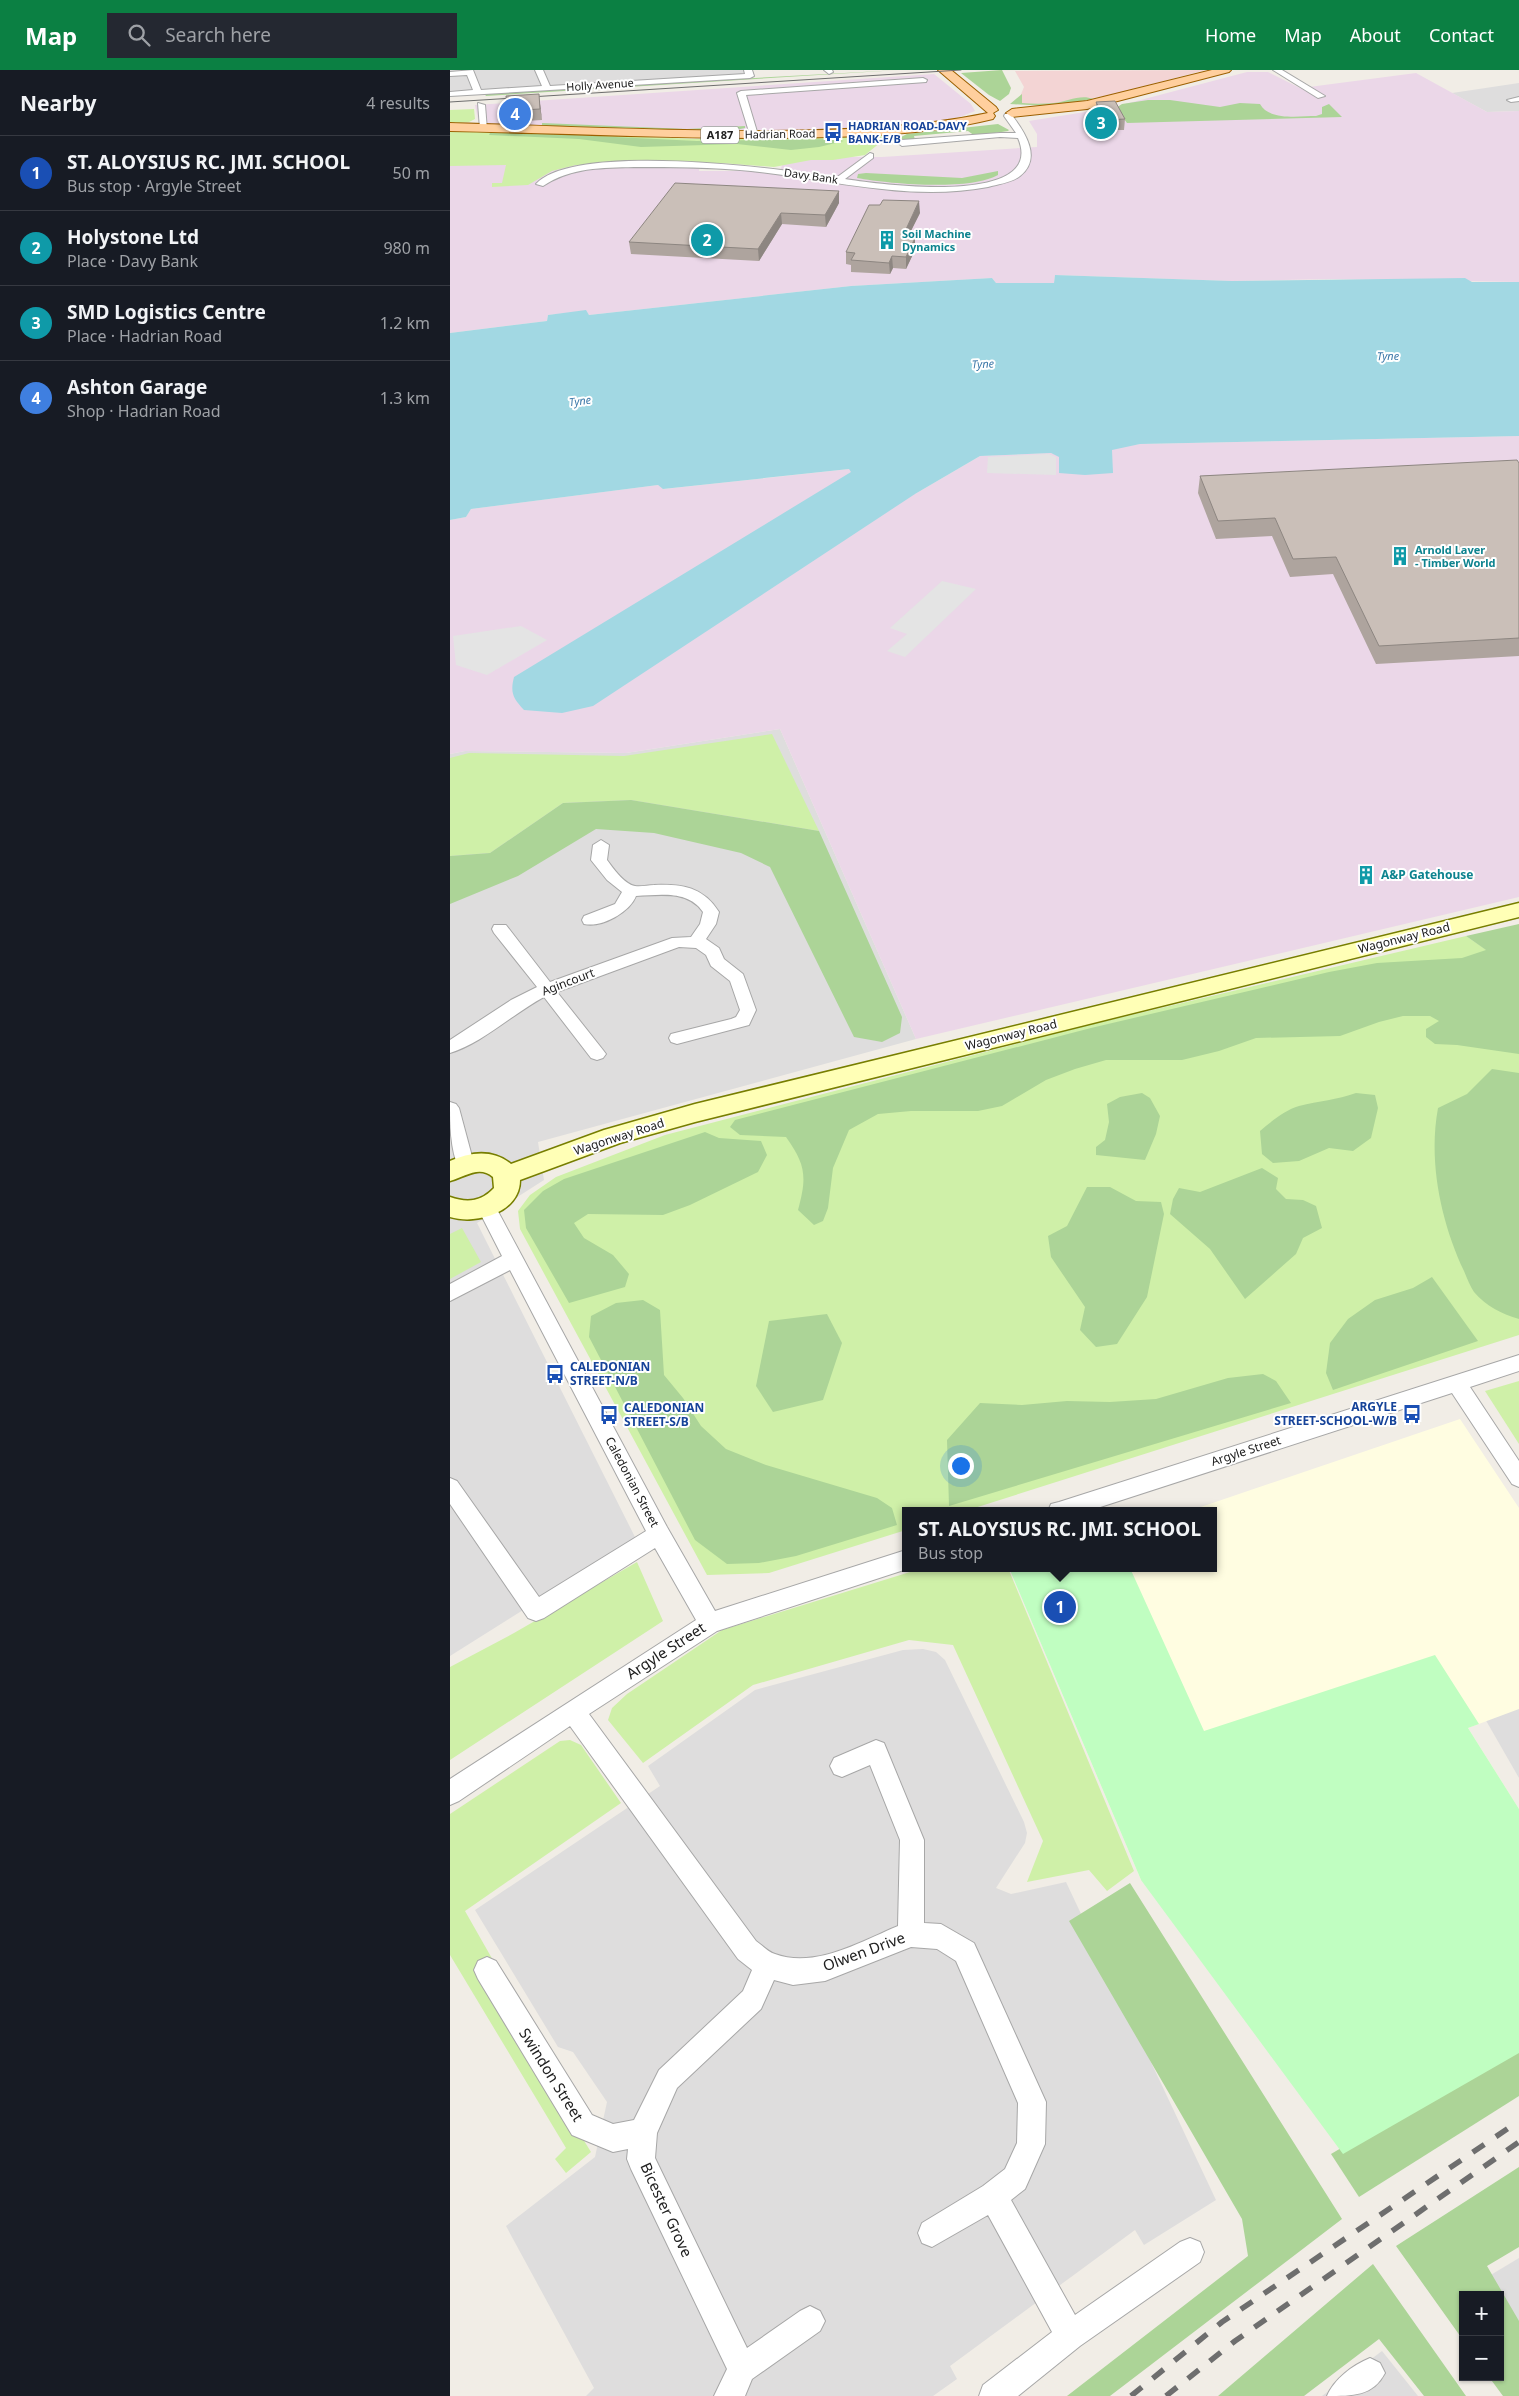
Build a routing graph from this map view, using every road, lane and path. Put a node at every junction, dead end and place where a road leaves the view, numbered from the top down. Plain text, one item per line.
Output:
1 (539, 70) edge
2 (676, 70) edge
3 (944, 70) edge
4 (1225, 70) edge
5 (1277, 70) edge
6 (469, 72) edge
7 (611, 73) dead end
8 (749, 73) edge
9 (450, 74) edge
10 (682, 80) junction
11 (923, 80) dead end
12 (616, 84) junction
13 (547, 88) junction
14 (478, 92) junction
15 (450, 94) edge
16 (1322, 96) dead end
17 (481, 104) dead end
18 (990, 113) junction
19 (1010, 115) junction
20 (450, 127) edge
21 (484, 128) junction
22 (754, 135) junction
23 (1023, 136) junction
24 (902, 143) dead end
25 (870, 156) dead end
26 (838, 180) junction
27 (540, 184) dead end
28 (601, 845) dead end
29 (630, 891) junction
30 (1519, 910) edge
31 (590, 920) dead end
32 (500, 929) dead end
33 (696, 942) junction
34 (546, 990) junction
35 (677, 1038) dead end
36 (450, 1047) edge
37 (597, 1054) dead end
38 (450, 1108) edge
39 (458, 1168) edge
40 (507, 1175) junction
41 (450, 1207) edge
42 (486, 1207) junction
43 (513, 1259) junction
44 (450, 1292) edge
45 (1519, 1363) edge
46 (1456, 1383) junction
47 (1519, 1478) edge
48 (450, 1487) edge
49 (1071, 1507) edge
50 (659, 1534) junction
51 (902, 1561) edge
52 (710, 1623) junction
53 (573, 1710) junction
54 (842, 1766) dead end
55 (450, 1793) edge
56 (912, 1934) junction
57 (767, 1965) junction
58 (487, 1970) dead end
59 (643, 2132) junction
60 (993, 2196) junction
61 (932, 2233) dead end
62 (1190, 2252) dead end
63 (810, 2321) dead end
64 (1070, 2336) junction
65 (742, 2369) junction
66 (1370, 2373) dead end
67 (729, 2396) edge
68 (994, 2396) edge
69 (1342, 2396) edge

1 - 13 street
2 - 10 street
3 - 18 main road
4 - 19 main road
5 - 16 street
6 - 9 street
6 - 14 street
7 - 12 street
8 - 10 street, Holly Avenue
10 - 12 street, Holly Avenue
11 - 22 street
12 - 13 street, Holly Avenue
13 - 14 street, Holly Avenue
14 - 15 street, Holly Avenue
17 - 21 street
18 - 19 main road
18 - 22 main road, Hadrian Road / A187
19 - 23 street, Davy Bank
20 - 21 main road, Hadrian Road / A187
21 - 22 main road, Hadrian Road / A187
23 - 24 street
23 - 26 street, Davy Bank
25 - 26 street
26 - 27 street, Davy Bank
28 - 29 street
29 - 31 street
29 - 33 street
30 - 40 main road, Wagonway Road
32 - 34 street
33 - 34 street, Agincourt
33 - 35 street
34 - 36 street, Agincourt
34 - 37 street
38 - 39 street
39 - 40 main road
40 - 42 main road
41 - 42 main road
42 - 43 street, Caledonian Street
43 - 44 street
43 - 50 street, Caledonian Street
45 - 46 street, Argyle Street
46 - 47 street
46 - 49 street, Argyle Street
48 - 50 street
50 - 52 street, Caledonian Street
51 - 52 street, Argyle Street
52 - 53 street, Argyle Street
53 - 55 street, Argyle Street
53 - 57 street, Olwen Drive
54 - 56 street
56 - 57 street, Olwen Drive
56 - 60 street, Olwen Drive
57 - 59 street, Bicester Grove
58 - 59 street, Swindon Street
59 - 65 street, Bicester Grove
60 - 61 street, Olwen Drive
60 - 64 street
62 - 64 street
63 - 65 street
64 - 68 street
65 - 67 street
66 - 69 street

